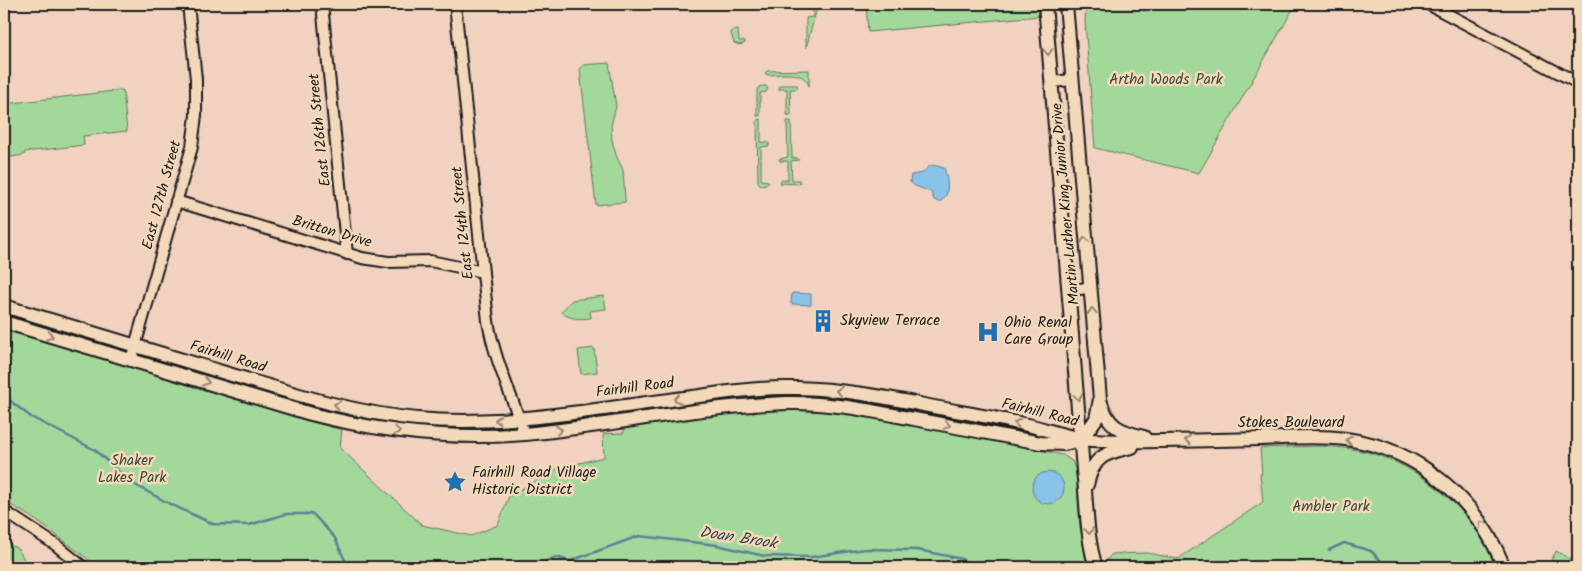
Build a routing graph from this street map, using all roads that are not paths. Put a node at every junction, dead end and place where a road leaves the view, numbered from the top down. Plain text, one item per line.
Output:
1 (188, 4) edge
2 (322, 4) edge
3 (455, 4) edge
4 (1045, 4) edge
5 (1066, 4) edge
6 (1428, 4) edge
7 (1072, 80) junction
8 (1051, 82) junction
9 (1578, 83) edge
10 (176, 201) junction
11 (347, 254) junction
12 (483, 272) junction
13 (1090, 288) junction
14 (1069, 290) junction
15 (4, 306) edge
16 (4, 322) edge
17 (135, 346) junction
18 (131, 360) junction
19 (752, 390) junction
20 (872, 395) junction
21 (1100, 399) junction
22 (904, 401) junction
23 (753, 405) junction
24 (870, 410) junction
25 (902, 416) junction
26 (419, 419) junction
27 (520, 419) junction
28 (418, 433) junction
29 (524, 434) junction
30 (1081, 440) junction
31 (1159, 441) junction
32 (1086, 495) junction
33 (4, 511) edge
34 (82, 567) edge
35 (1096, 567) edge
36 (1504, 567) edge

1 - 10 street, East 127th Street
2 - 11 street, East 126th Street
3 - 12 street, East 124th Street
4 -> 8 main road, Martin Luther King Junior Drive
5 - 7 main road, Martin Luther King Junior Drive
6 - 9 street
7 - 8 street
13 -> 7 main road, Martin Luther King Junior Drive
8 - 14 main road, Martin Luther King Junior Drive
10 - 11 street, Britton Drive
10 - 17 street, East 127th Street
11 - 12 street, Britton Drive
12 - 27 street, East 124th Street
13 - 14 street
21 -> 13 main road, Martin Luther King Junior Drive
14 -> 30 main road, Martin Luther King Junior Drive
15 - 17 main road, Fairhill Road
16 -> 18 main road, Fairhill Road
17 - 18 street, East 127th Street
26 -> 17 main road, Fairhill Road
18 -> 28 main road, Fairhill Road
20 -> 19 main road, Fairhill Road
19 - 23 main road
19 -> 27 main road, Fairhill Road
20 - 22 main road, Fairhill Road
20 - 24 main road
21 - 30 main road, Martin Luther King Junior Drive
21 - 31 main road
22 - 25 main road
30 -> 22 main road, Fairhill Road
23 - 24 main road, Fairhill Road
29 -> 23 main road, Fairhill Road
24 - 25 main road, Fairhill Road
25 -> 30 main road, Fairhill Road
27 -> 26 main road, Fairhill Road
26 - 28 main road
27 - 29 street, East 124th Street
28 - 29 main road, Fairhill Road
30 - 31 main road, Stokes Boulevard
30 - 32 main road
31 - 32 main road
36 -> 31 main road, Stokes Boulevard
32 -> 35 main road
33 - 34 street

